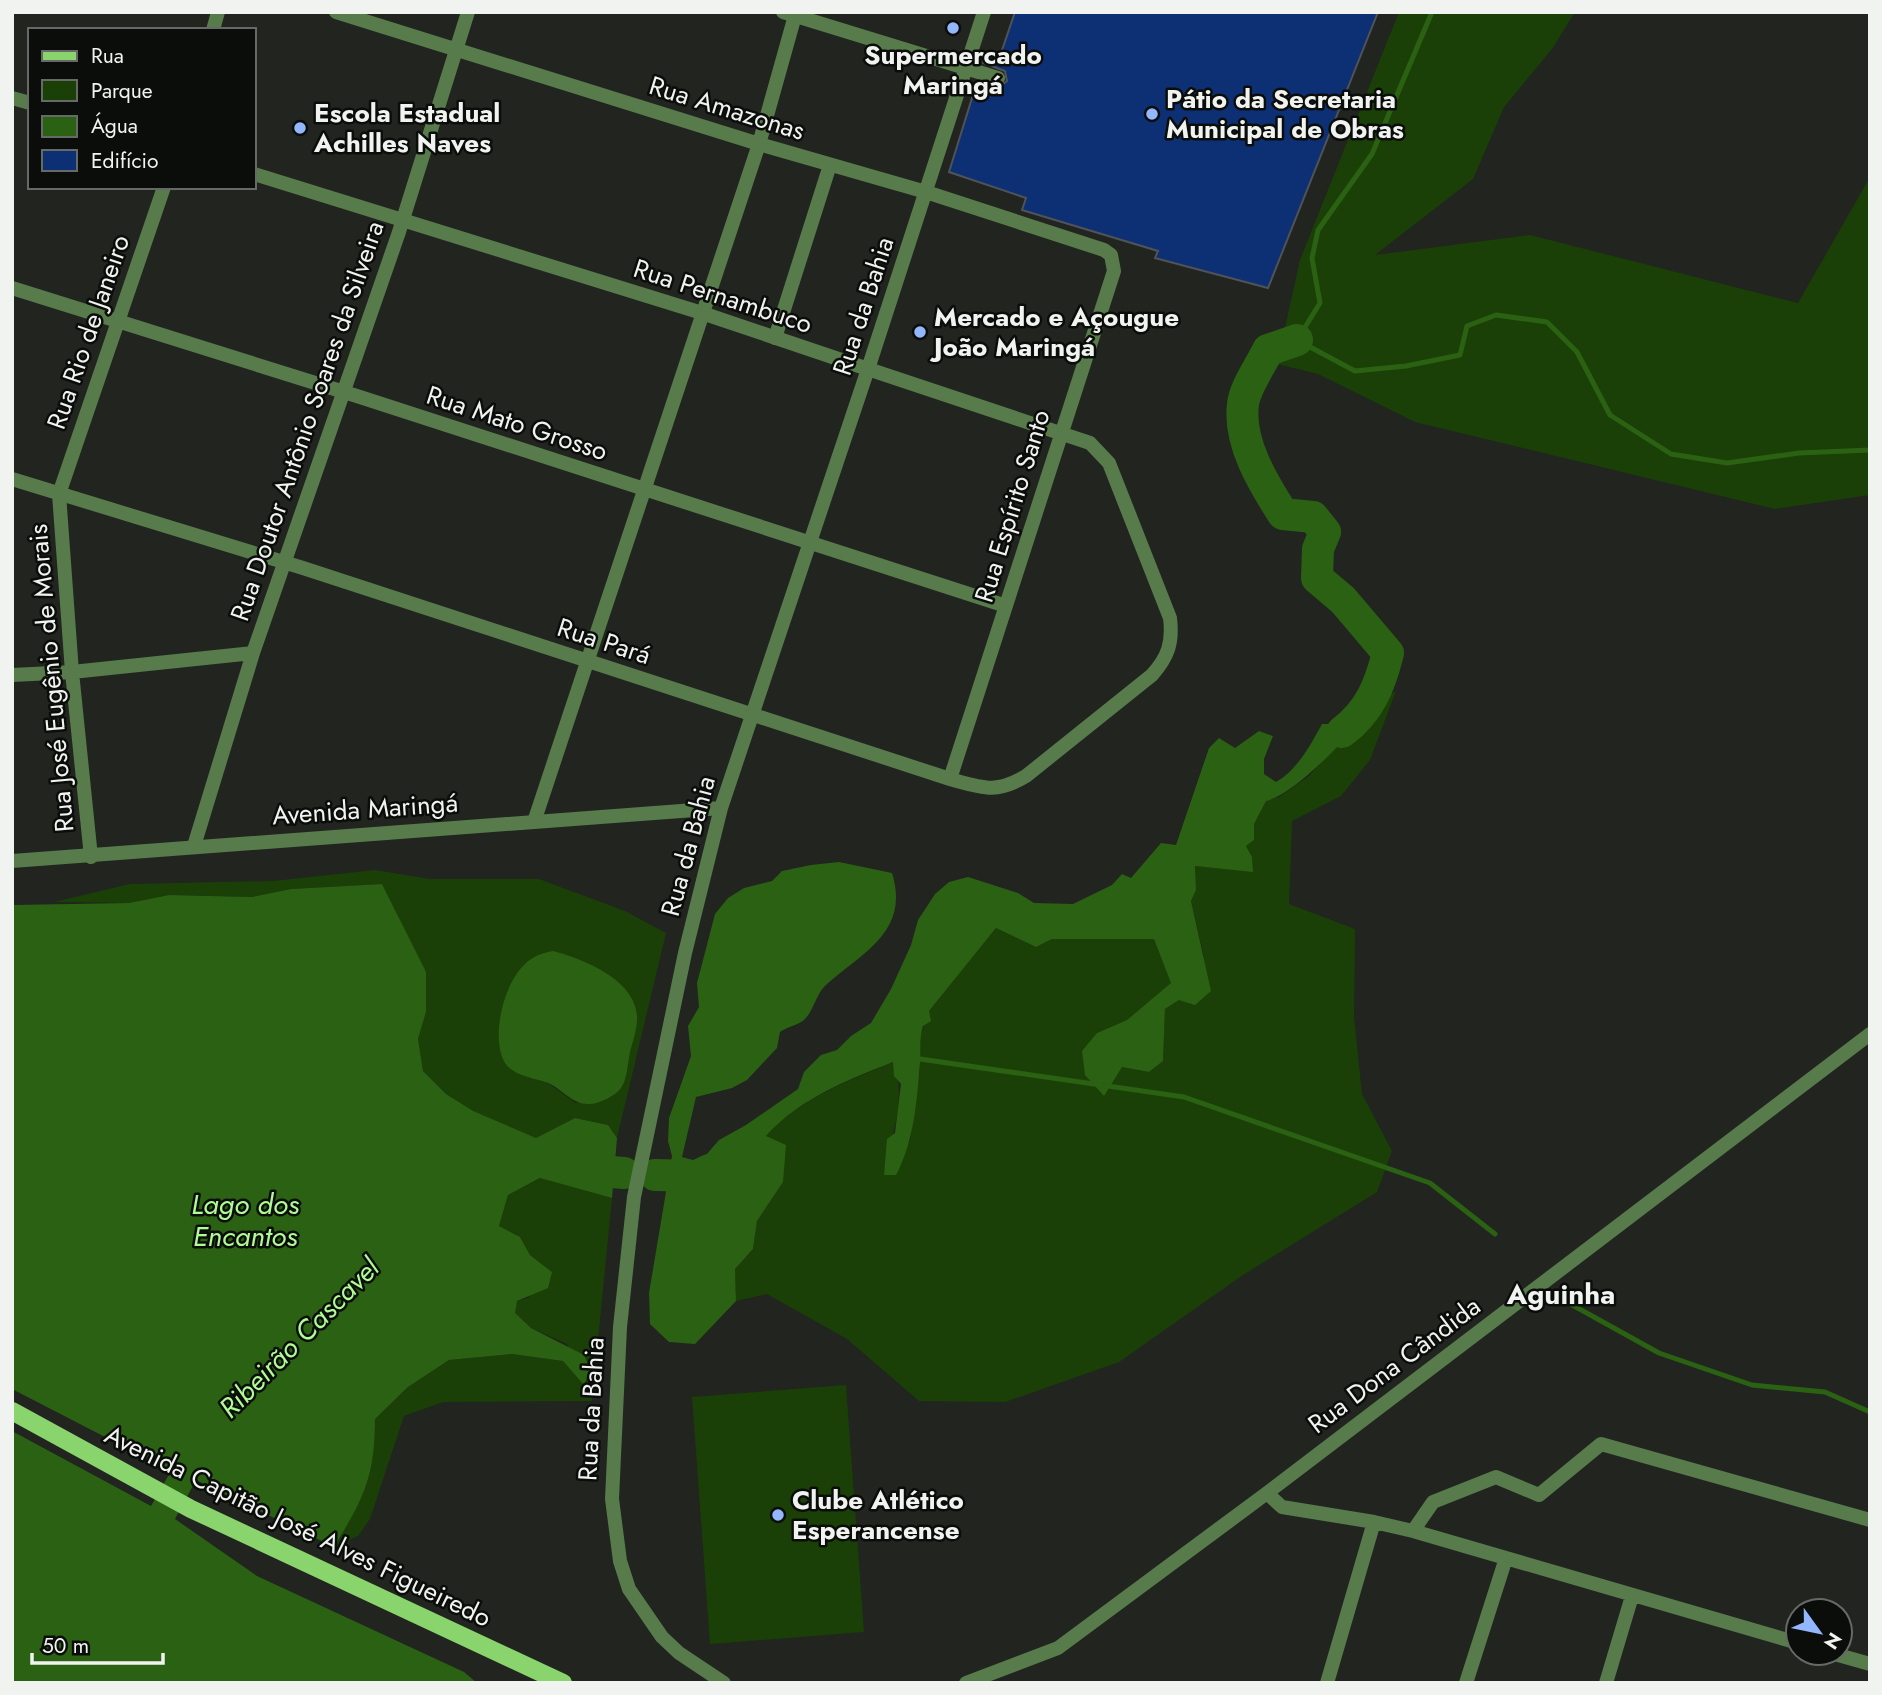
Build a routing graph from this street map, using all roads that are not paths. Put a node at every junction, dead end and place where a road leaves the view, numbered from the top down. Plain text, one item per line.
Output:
1 (336, 12) edge
2 (468, 12) edge
3 (984, 12) edge
4 (791, 13) edge
5 (457, 48) junction
6 (966, 68) junction
7 (998, 78) dead end
8 (759, 144) junction
9 (830, 165) junction
10 (256, 175) edge
11 (163, 189) edge
12 (926, 192) junction
13 (402, 222) junction
14 (1104, 250) joint
15 (12, 289) edge
16 (702, 313) junction
17 (118, 322) junction
18 (775, 338) junction
19 (868, 369) junction
20 (344, 391) junction
21 (1060, 432) junction
22 (12, 479) edge
23 (642, 490) junction
24 (59, 494) junction
25 (811, 541) junction
26 (285, 563) junction
27 (1006, 606) junction
28 (253, 653) junction
29 (587, 662) junction
30 (72, 672) junction
31 (12, 675) edge
32 (1152, 676) joint
33 (753, 714) junction
34 (950, 779) junction
35 (721, 808) junction
36 (534, 822) junction
37 (194, 846) junction
38 (91, 857) junction
39 (12, 861) edge
40 (1870, 1034) edge
41 (12, 1411) edge
42 (1267, 1493) junction
43 (1870, 1520) edge
44 (1374, 1521) junction
45 (1413, 1531) junction
46 (1506, 1558) junction
47 (1632, 1596) junction
48 (1784, 1639) edge
49 (563, 1683) edge
50 (724, 1683) edge
51 (966, 1683) edge
52 (1327, 1683) edge
53 (1466, 1683) edge
54 (1606, 1683) edge

1 - 5 street, Rua Amazonas
2 - 5 street, Rua Doutor Antônio Soares da Silveira
3 - 6 street, Rua da Bahia
4 - 6 street
4 - 8 street
5 - 8 street, Rua Amazonas
5 - 13 street, Rua Doutor Antônio Soares da Silveira
6 - 7 street
6 - 12 street, Rua da Bahia
8 - 9 street, Rua Amazonas
8 - 16 street
9 - 12 street, Rua Amazonas
9 - 18 street
10 - 13 street, Rua Pernambuco
11 - 17 street, Rua Rio de Janeiro
12 - 14 street, Rua Amazonas
12 - 19 street, Rua da Bahia
13 - 16 street, Rua Pernambuco
13 - 20 street, Rua Doutor Antônio Soares da Silveira
14 - 21 street, Rua Espírito Santo
15 - 17 street, Rua Mato Grosso
16 - 18 street, Rua Pernambuco
16 - 23 street
17 - 20 street, Rua Mato Grosso
17 - 24 street, Rua Rio de Janeiro
18 - 19 street, Rua Pernambuco
19 - 21 street, Rua Pernambuco
19 - 25 street, Rua da Bahia
20 - 23 street, Rua Mato Grosso
20 - 26 street, Rua Doutor Antônio Soares da Silveira
21 - 27 street, Rua Espírito Santo
21 - 32 street, Rua Pernambuco
22 - 24 street, Rua Pará
23 - 25 street, Rua Mato Grosso
23 - 29 street
24 - 26 street, Rua Pará
24 - 30 street, Rua José Eugênio de Morais
25 - 27 street, Rua Mato Grosso
25 - 33 street, Rua da Bahia
26 - 28 street, Rua Doutor Antônio Soares da Silveira
26 - 29 street, Rua Pará
27 - 34 street, Rua Espírito Santo
28 - 30 street
28 - 37 street, Rua Doutor Antônio Soares da Silveira
29 - 33 street, Rua Pará
29 - 36 street
30 - 31 street
30 - 38 street, Rua José Eugênio de Morais
32 - 34 street, Rua Pará
33 - 34 street, Rua Pará
33 - 35 street, Rua da Bahia
35 - 36 street, Avenida Maringá
35 - 50 street, Rua da Bahia
36 - 37 street, Avenida Maringá
37 - 38 street, Avenida Maringá
38 - 39 street, Avenida Maringá
40 - 42 street, Rua Dona Cândida
41 - 49 main road, Avenida Capitão José Alves Figueiredo
42 - 44 street
42 - 51 street, Rua Dona Cândida
43 - 45 street
44 - 45 street
44 - 52 street
45 - 46 street
46 - 47 street
46 - 53 street
47 - 48 street
47 - 54 street

